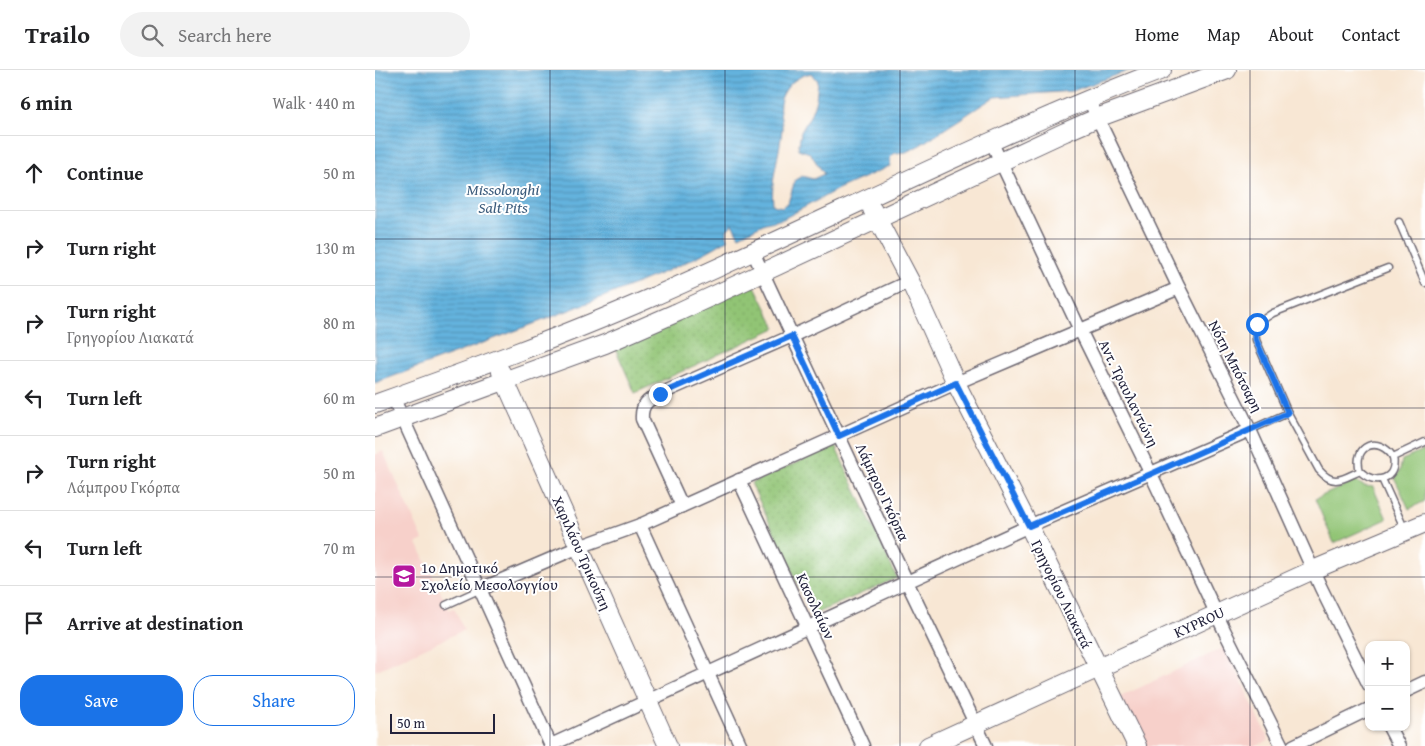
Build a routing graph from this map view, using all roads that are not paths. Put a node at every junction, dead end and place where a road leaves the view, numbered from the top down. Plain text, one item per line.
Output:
1 (1162, 70) edge
2 (1227, 70) edge
3 (1089, 100) junction
4 (1097, 118) junction
5 (992, 143) junction
6 (1002, 162) junction
7 (867, 199) junction
8 (877, 219) junction
9 (1399, 222) dead end
10 (753, 252) junction
11 (1388, 268) dead end
12 (762, 273) junction
13 (910, 281) junction
14 (1425, 283) edge
15 (1179, 288) junction
16 (1080, 330) junction
17 (792, 336) junction
18 (496, 360) junction
19 (505, 382) junction
20 (956, 383) junction
21 (393, 397) junction
22 (375, 404) edge
23 (1288, 413) junction
24 (403, 418) junction
25 (375, 428) edge
26 (1250, 430) junction
27 (839, 436) junction
28 (1425, 442) edge
29 (1393, 457) junction
30 (1360, 471) junction
31 (1151, 474) junction
32 (1382, 479) junction
33 (739, 480) junction
34 (682, 506) junction
35 (1425, 523) edge
36 (640, 525) junction
37 (1029, 526) junction
38 (1405, 531) junction
39 (579, 547) junction
40 (1313, 570) junction
41 (907, 582) junction
42 (481, 589) junction
43 (446, 605) dead end
44 (1216, 614) junction
45 (808, 626) junction
46 (1099, 669) junction
47 (707, 672) junction
48 (1365, 677) edge
49 (1425, 682) edge
50 (1410, 689) edge
51 (647, 700) junction
52 (1365, 711) edge
53 (976, 724) junction
54 (1391, 731) edge
55 (551, 745) edge
56 (667, 746) edge
57 (741, 746) edge
58 (863, 746) edge
59 (928, 746) edge
60 (986, 746) edge
61 (1137, 746) edge
62 (1282, 746) edge
63 (1295, 746) edge
64 (1399, 746) edge

1 - 3 street
2 - 4 street
3 - 4 street, Νότη Μπότσαρη
3 - 5 street
4 - 6 street
4 - 15 street, Νότη Μπότσαρη
5 - 6 street, Αντ. Τραυλαντώνη
5 - 7 street
6 - 8 street
6 - 16 street, Αντ. Τραυλαντώνη
7 - 8 street, Γρηγορίου Λιακατά
7 - 10 street
8 - 12 street
8 - 13 street, Γρηγορίου Λιακατά
9 - 14 lane
10 - 12 street, Λάμπρου Γκόρπα
10 - 18 street
11 - 23 lane
12 - 17 street, Λάμπρου Γκόρπα
12 - 19 street
13 - 17 street
13 - 20 street, Γρηγορίου Λιακατά
15 - 16 street
15 - 26 street, Νότη Μπότσαρη
16 - 20 street
16 - 31 street, Αντ. Τραυλαντώνη
17 - 27 street, Λάμπρου Γκόρπα
17 - 34 street
18 - 19 street, Χαριλάου Τρικούπη
18 - 21 street
19 - 24 street
19 - 39 street, Χαριλάου Τρικούπη
20 - 27 street
20 - 37 street, Γρηγορίου Λιακατά
21 - 22 street
21 - 24 street
23 - 26 lane
23 - 30 lane
24 - 25 street
24 - 42 street
26 - 31 street
26 - 40 street, Νότη Μπότσαρη
27 - 33 street
27 - 41 street, Λάμπρου Γκόρπα
28 - 29 lane
29 - 30 lane
29 - 32 lane
30 - 32 lane
31 - 37 street
31 - 44 street, Αντ. Τραυλαντώνη
32 - 38 lane
33 - 34 street
33 - 45 street, Κασολαίων
34 - 36 street
35 - 38 street, KYPROU
36 - 39 street
36 - 47 street
37 - 41 street
37 - 46 street, Γρηγορίου Λιακατά
38 - 40 street, KYPROU
39 - 42 street
39 - 51 street, Χαριλάου Τρικούπη
40 - 44 street, KYPROU
40 - 48 street, Νότη Μπότσαρη
41 - 45 street
41 - 53 street, Λάμπρου Γκόρπα
42 - 43 lane
42 - 55 street
44 - 46 street, KYPROU
44 - 62 street, Αντ. Τραυλαντώνη
45 - 47 street
45 - 58 street, Κασολαίων
46 - 53 street, KYPROU
46 - 61 street, Γρηγορίου Λιακατά
47 - 51 street
47 - 57 street
49 - 50 street
51 - 55 street
51 - 56 street, Χαριλάου Τρικούπη
52 - 63 street
53 - 59 street, KYPROU
53 - 60 street, Λάμπρου Γκόρπα
54 - 64 street

